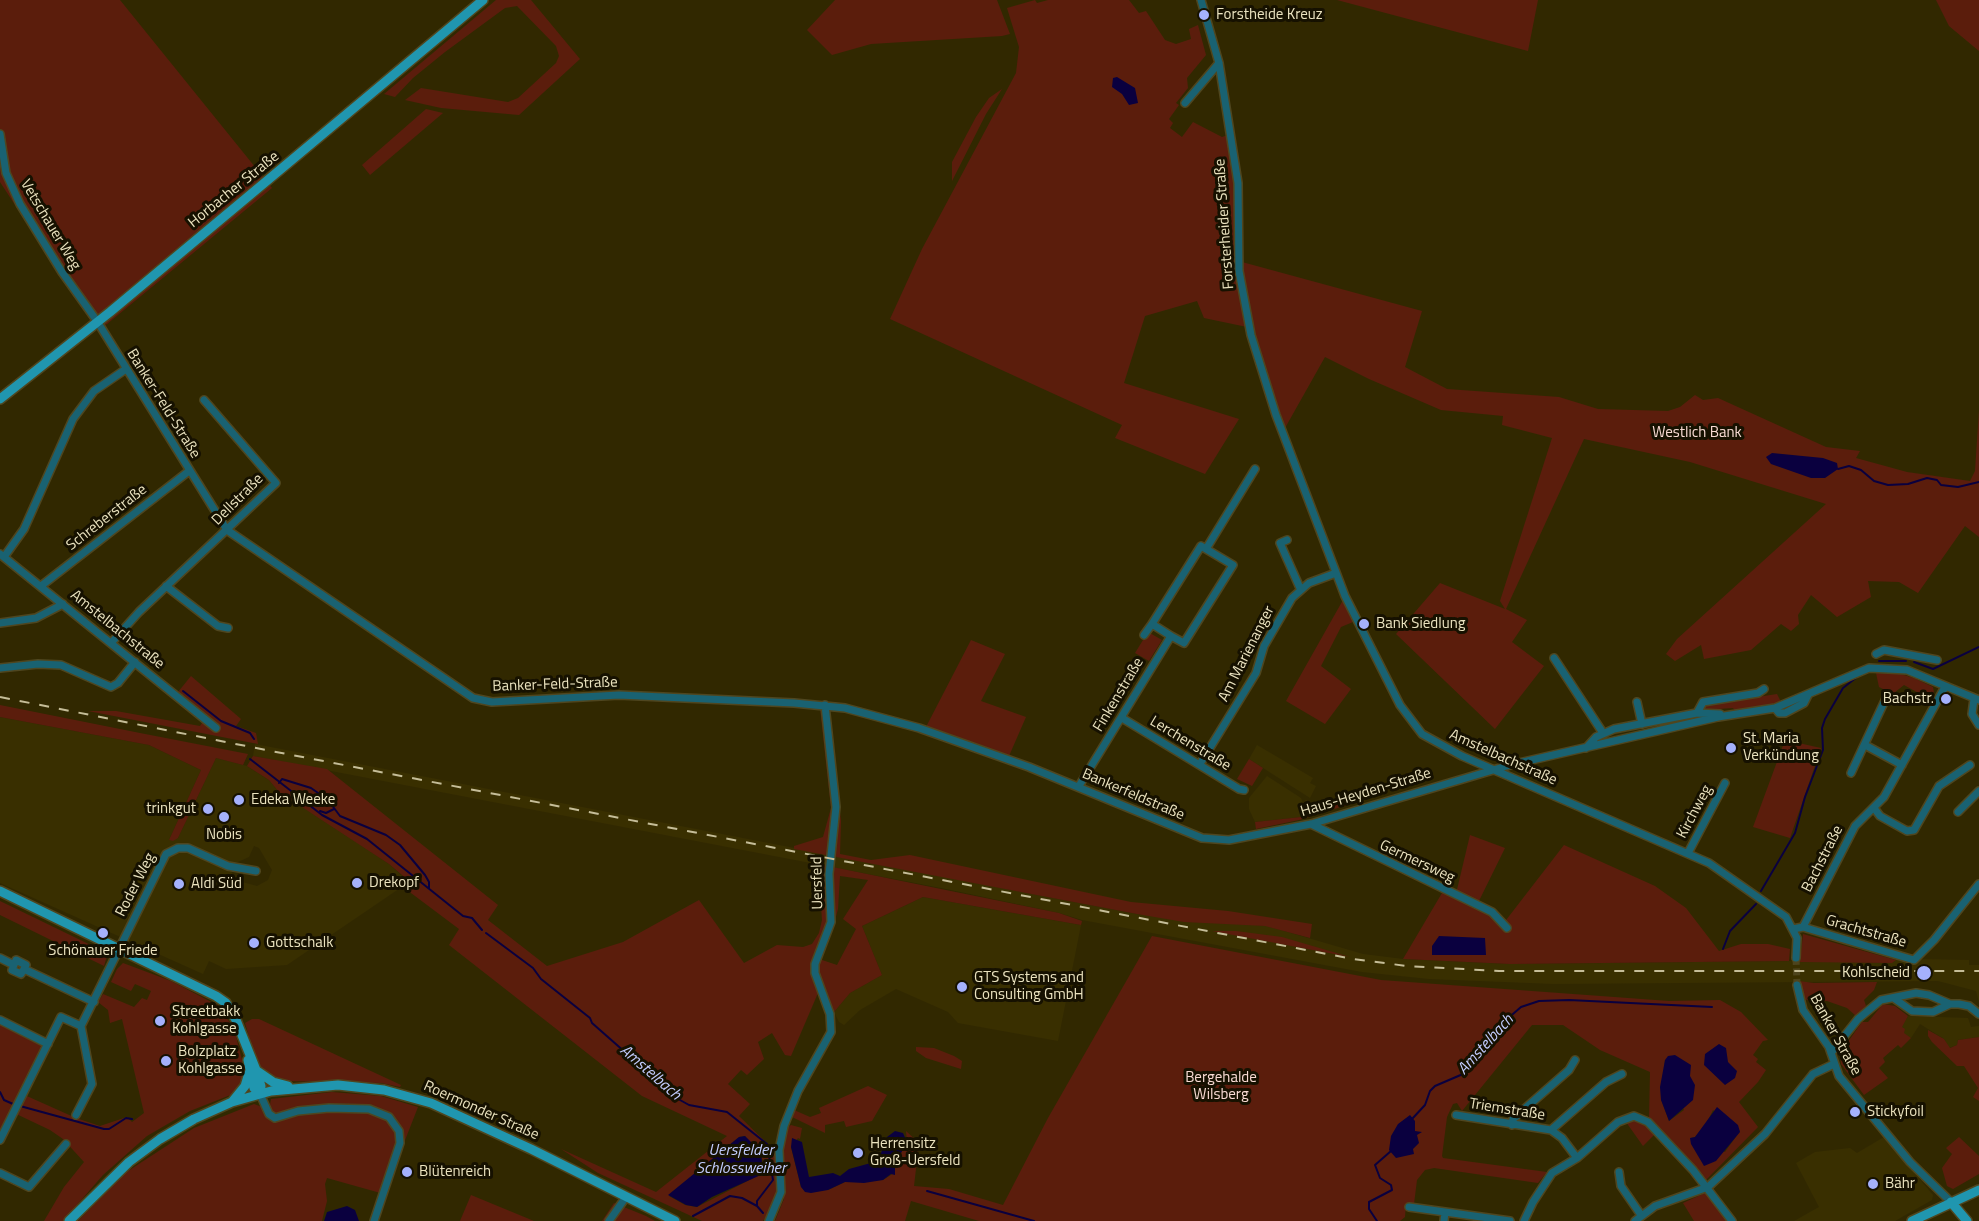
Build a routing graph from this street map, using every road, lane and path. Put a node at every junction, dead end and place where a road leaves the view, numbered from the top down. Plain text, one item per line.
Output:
1 (483, 0) edge
2 (1201, 0) edge
3 (1219, 63) junction
4 (1185, 103) dead end
5 (0, 134) edge
6 (3, 175) edge
7 (97, 321) junction
8 (126, 369) junction
9 (0, 399) edge
10 (204, 400) dead end
11 (1290, 449) joint
12 (1255, 469) dead end
13 (189, 471) junction
14 (227, 530) junction
15 (1287, 540) dead end
16 (1206, 549) junction
17 (2, 555) edge
18 (1336, 573) junction
19 (41, 586) junction
20 (166, 586) junction
21 (1300, 588) junction
22 (63, 604) junction
23 (0, 623) edge
24 (1152, 624) junction
25 (228, 628) dead end
26 (1144, 635) dead end
27 (1171, 636) junction
28 (112, 642) junction
29 (1876, 654) dead end
30 (1554, 658) dead end
31 (1938, 660) dead end
32 (135, 662) junction
33 (1909, 662) junction
34 (0, 668) edge
35 (1945, 687) junction
36 (1764, 689) dead end
37 (1888, 694) dead end
38 (1976, 700) edge
39 (1637, 702) dead end
40 (825, 705) junction
41 (1696, 713) junction
42 (1725, 716) junction
43 (1122, 718) junction
44 (1642, 724) junction
45 (1979, 725) edge
46 (216, 728) dead end
47 (1603, 733) junction
48 (1865, 745) junction
49 (1586, 748) junction
50 (1200, 764) junction
51 (1510, 765) junction
52 (1902, 765) junction
53 (1970, 765) dead end
54 (1029, 767) joint
55 (1492, 770) junction
56 (1851, 773) dead end
57 (1508, 777) junction
58 (1725, 783) dead end
59 (1079, 786) junction
60 (1244, 790) dead end
61 (1979, 791) edge
62 (1874, 808) junction
63 (1958, 812) dead end
64 (1311, 824) junction
65 (1229, 840) joint
66 (1688, 853) junction
67 (256, 871) dead end
68 (1979, 884) edge
69 (0, 891) edge
70 (1803, 927) junction
71 (1507, 928) dead end
72 (1793, 929) junction
73 (120, 950) junction
74 (0, 958) edge
75 (1796, 958) tunnel mouth
76 (1797, 985) tunnel mouth
77 (1895, 999) junction
78 (94, 1002) junction
79 (1950, 1004) junction
80 (1979, 1014) edge
81 (0, 1020) edge
82 (81, 1026) junction
83 (48, 1044) junction
84 (1832, 1053) junction
85 (1575, 1060) dead end
86 (1834, 1064) junction
87 (253, 1070) junction
88 (1622, 1074) dead end
89 (293, 1088) junction
90 (260, 1094) junction
91 (232, 1102) junction
92 (76, 1115) dead end
93 (1456, 1115) dead end
94 (1512, 1125) junction
95 (1551, 1130) junction
96 (0, 1140) edge
97 (66, 1144) dead end
98 (1577, 1158) junction
99 (1618, 1172) dead end
100 (0, 1173) edge
101 (1708, 1186) junction
102 (1979, 1190) edge
103 (626, 1197) junction
104 (1951, 1202) junction
105 (1409, 1207) dead end
106 (1445, 1212) junction
107 (1641, 1215) junction
108 (1478, 1219) edge
109 (69, 1221) edge
110 (374, 1221) edge
111 (609, 1221) edge
112 (675, 1221) edge
113 (769, 1221) edge
114 (1444, 1221) edge
115 (1510, 1221) edge
116 (1524, 1221) edge
117 (1635, 1221) edge
118 (1732, 1221) edge
119 (1912, 1221) edge
120 (1967, 1221) edge

1 - 7 main road, Horbacher Straße
2 - 3 street, Forsterheider Straße
3 - 4 street
3 - 11 street, Forsterheider Straße
5 - 6 street, Vetschauer Weg
6 - 7 street, Vetschauer Weg
7 - 8 street, Banker-Feld-Straße
7 - 9 main road, Horbacher Straße
8 - 13 street, Banker-Feld-Straße
8 - 17 street
10 - 14 street, Dellstraße
11 - 18 street, Amstelbachstraße
12 - 16 street, Finkenstraße
13 - 14 street, Banker-Feld-Straße
13 - 19 street, Schreberstraße
14 - 20 street, Dellstraße
14 - 40 street, Banker-Feld-Straße
15 - 21 street
16 - 24 street, Finkenstraße
16 - 27 street
17 - 19 street, Amstelbachstraße
18 - 21 street
18 - 55 street, Amstelbachstraße
19 - 22 street, Amstelbachstraße
20 - 25 street
20 - 28 street, Dellstraße
21 - 50 street, Am Marienanger
22 - 23 street
22 - 28 street, Amstelbachstraße
24 - 26 street, Finkenstraße
24 - 27 street
27 - 43 street, Finkenstraße
28 - 32 street, Amstelbachstraße
29 - 33 street, Haus-Heyden-Straße
30 - 47 street
31 - 33 street, Haus-Heyden-Straße
32 - 34 street
32 - 46 street, Amstelbachstraße
33 - 35 street, Haus-Heyden-Straße
33 - 42 street, Haus-Heyden-Straße
35 - 38 street, Haus-Heyden-Straße
35 - 52 street, Bachstraße
36 - 41 street, Haus-Heyden-Straße
37 - 48 street
38 - 45 street, Haus-Heyden-Straße
39 - 44 street
40 - 54 street, Banker-Feld-Straße
40 - 113 street, Uersfeld
41 - 42 street, Haus-Heyden-Straße
41 - 44 street, Haus-Heyden-Straße
42 - 49 street, Haus-Heyden-Straße
43 - 50 street, Lerchenstraße
43 - 59 street, Finkenstraße
44 - 47 street, Haus-Heyden-Straße
47 - 49 street, Haus-Heyden-Straße
48 - 52 street
48 - 56 street
49 - 51 street, Haus-Heyden-Straße
50 - 60 street, Lerchenstraße
51 - 55 street, Haus-Heyden-Straße
51 - 57 street
52 - 62 street, Bachstraße
53 - 62 street
54 - 59 street, Bankerfeldstraße
55 - 57 street, Amstelbachstraße
55 - 64 street, Haus-Heyden-Straße
57 - 66 street, Amstelbachstraße
58 - 66 street, Kirchweg
59 - 65 street, Bankerfeldstraße
61 - 63 street
62 - 70 street, Bachstraße
64 - 65 street, Haus-Heyden-Straße
64 - 71 street, Germersweg
66 - 72 street, Amstelbachstraße
67 - 73 street, Roder Weg
68 - 70 street, Grachtstraße
69 - 73 main road
70 - 72 street, Grachtstraße
72 - 75 street
73 - 78 street
73 - 87 main road
74 - 78 street
76 - 84 street, Banker Straße
77 - 79 street
77 - 79 street
77 - 84 street
78 - 82 street
79 - 80 street
81 - 83 street
82 - 83 street
82 - 92 street
83 - 96 street
84 - 86 street, Banker Straße
85 - 94 street
86 - 101 street
86 - 104 street, Banker Straße
87 - 89 main road
87 - 90 main road
87 - 91 main road
88 - 95 street
89 - 90 main road, Roermonder Straße
89 - 103 main road, Roermonder Straße
90 - 91 main road, Roermonder Straße
90 - 110 street
91 - 109 main road, Roermonder Straße
93 - 94 street, Triemstraße
94 - 95 street, Triemstraße
95 - 98 street, Triemstraße
97 - 100 street
98 - 101 street
98 - 116 street
99 - 107 street
101 - 107 street
101 - 118 street
102 - 104 main road
103 - 111 street
103 - 112 main road, Roermonder Straße
104 - 119 main road
104 - 120 main road
105 - 106 street
106 - 108 street
106 - 114 street
107 - 117 street
108 - 115 street

